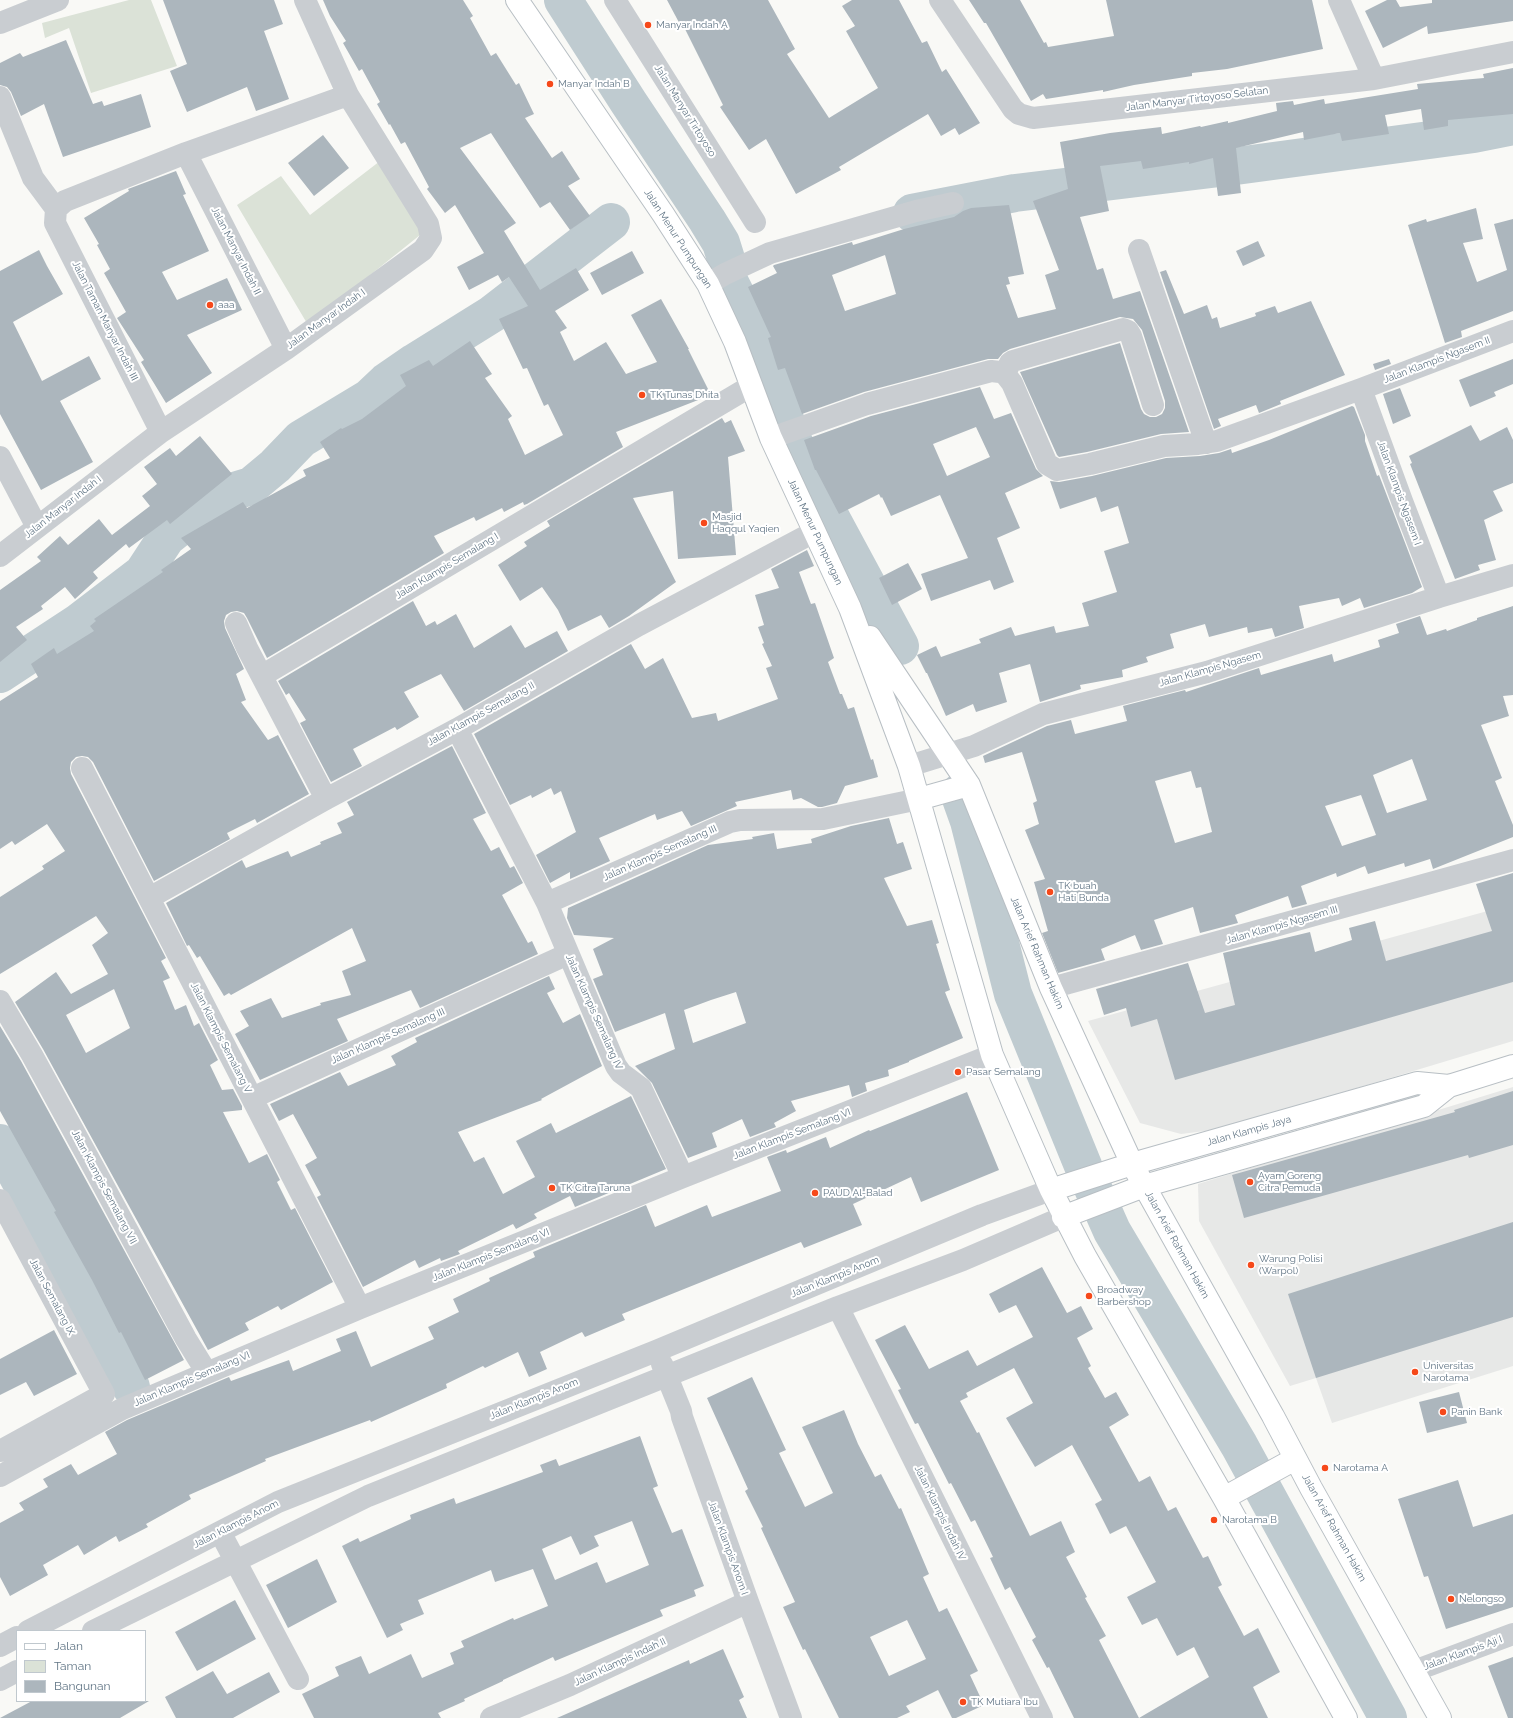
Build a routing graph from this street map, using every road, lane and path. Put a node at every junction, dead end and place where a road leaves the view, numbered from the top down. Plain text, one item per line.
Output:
1 (58, 0) edge
2 (305, 0) edge
3 (517, 0) edge
4 (615, 0) edge
5 (940, 0) edge
6 (1339, 0) edge
7 (0, 23) edge
8 (1513, 52) edge
9 (1374, 79) junction
10 (348, 95) junction
11 (0, 97) edge
12 (7, 133) edge
13 (186, 153) junction
14 (953, 204) dead end
15 (56, 209) junction
16 (755, 222) dead end
17 (1139, 250) dead end
18 (717, 279) junction
19 (1513, 331) edge
20 (286, 349) junction
21 (1005, 374) junction
22 (751, 386) junction
23 (1361, 389) junction
24 (1153, 405) dead end
25 (161, 432) junction
26 (784, 433) junction
27 (1206, 443) junction
28 (0, 457) edge
29 (37, 527) junction
30 (814, 532) junction
31 (0, 556) edge
32 (1513, 575) edge
33 (1439, 597) junction
34 (850, 608) junction
35 (236, 623) dead end
36 (262, 675) junction
37 (457, 729) junction
38 (950, 754) junction
39 (909, 766) junction
40 (82, 768) dead end
41 (970, 785) junction
42 (326, 799) junction
43 (919, 799) junction
44 (1513, 860) edge
45 (149, 898) junction
46 (547, 903) junction
47 (568, 954) junction
48 (1051, 988) junction
49 (0, 1001) edge
50 (992, 1056) junction
51 (1513, 1066) edge
52 (1449, 1086) junction
53 (252, 1098) junction
54 (1126, 1166) junction
55 (683, 1177) junction
56 (1060, 1187) junction
57 (1137, 1188) junction
58 (0, 1200) edge
59 (1072, 1213) junction
60 (982, 1215) junction
61 (997, 1246) junction
62 (838, 1307) junction
63 (360, 1308) junction
64 (656, 1351) junction
65 (207, 1373) junction
66 (666, 1377) junction
67 (0, 1451) edge
68 (1291, 1461) junction
69 (0, 1476) edge
70 (1224, 1498) junction
71 (220, 1532) junction
72 (234, 1561) junction
73 (748, 1602) junction
74 (30, 1630) edge
75 (96, 1630) edge
76 (1513, 1634) edge
77 (16, 1638) edge
78 (0, 1646) edge
79 (1414, 1671) junction
80 (16, 1672) edge
81 (298, 1679) dead end
82 (0, 1680) edge
83 (537, 1709) edge
84 (491, 1718) edge
85 (791, 1718) edge
86 (1042, 1718) edge
87 (1346, 1718) edge
88 (1440, 1718) edge

1 - 7 street
2 - 10 street, Jalan Manyar Indah I
3 - 18 street, Jalan Menur Pumpungan
4 - 16 street, Jalan Manyar Tirtoyoso
5 - 9 street, Jalan Manyar Tirtoyoso Selatan
6 - 9 street
8 - 9 street, Jalan Manyar Tirtoyoso Selatan
10 - 13 street
10 - 20 street, Jalan Manyar Indah I
11 - 12 street
12 - 15 street
13 - 15 street
13 - 20 street, Jalan Manyar Indah II
14 - 18 street
15 - 25 street, Jalan Taman Manyar Indah III
17 - 27 street
18 - 22 street, Jalan Menur Pumpungan
19 - 23 street, Jalan Klampis Ngasem II
20 - 25 street, Jalan Manyar Indah I
21 - 24 street
21 - 26 street
21 - 27 street, Jalan Klampis Ngasem II
22 - 26 street, Jalan Menur Pumpungan
22 - 36 street, Jalan Klampis Semalang I
23 - 27 street, Jalan Klampis Ngasem II
23 - 33 street, Jalan Klampis Ngasem I
25 - 29 street, Jalan Manyar Indah I
26 - 30 street, Jalan Menur Pumpungan
28 - 29 street
29 - 31 street, Jalan Manyar Indah I
30 - 34 street, Jalan Menur Pumpungan
30 - 37 street, Jalan Klampis Semalang II
32 - 33 street, Jalan Klampis Ngasem
33 - 38 street, Jalan Klampis Ngasem
34 - 38 street, Jalan Menur Pumpungan
34 - 39 street, Jalan Menur Pumpungan
35 - 36 street
36 - 42 street
37 - 42 street, Jalan Klampis Semalang II
37 - 46 street
38 - 39 street, Jalan Klampis Ngasem
38 - 41 street, Jalan Arief Rahman Hakim
39 - 43 street
40 - 45 street, Jalan Klampis Semalang V
41 - 43 street, Jalan Klampis Semalang III
41 - 48 street, Jalan Arief Rahman Hakim
42 - 45 street, Jalan Klampis Semalang II
43 - 46 street, Jalan Klampis Semalang III
43 - 50 street
44 - 48 street, Jalan Klampis Ngasem III
45 - 53 street, Jalan Klampis Semalang V
46 - 47 street, Jalan Klampis Semalang IV
47 - 53 street, Jalan Klampis Semalang III
47 - 55 street, Jalan Klampis Semalang IV
48 - 54 street, Jalan Arief Rahman Hakim
49 - 65 street, Jalan Klampis Semalang VII
50 - 55 street, Jalan Klampis Semalang VI
50 - 56 street
51 - 52 street, Jalan Klampis Jaya
52 - 54 street, Jalan Klampis Jaya
52 - 57 street, Jalan Klampis Jaya
53 - 63 street, Jalan Klampis Semalang V
54 - 56 street, Jalan Klampis Jaya
54 - 57 street, Jalan Arief Rahman Hakim
55 - 63 street, Jalan Klampis Semalang VI
56 - 59 street
56 - 60 street, Jalan Klampis Anom
57 - 59 street, Jalan Klampis Jaya
57 - 68 street, Jalan Arief Rahman Hakim
58 - 67 street, Jalan Semalang IX
59 - 61 street
59 - 70 street
60 - 61 street
60 - 64 street, Jalan Klampis Anom
61 - 62 street
62 - 66 street
62 - 86 street, Jalan Klampis Indah IV
63 - 65 street, Jalan Klampis Semalang VI
64 - 66 street, Jalan Klampis Anom I
64 - 71 street, Jalan Klampis Anom
65 - 69 street, Jalan Klampis Semalang VI
66 - 72 street
66 - 73 street, Jalan Klampis Anom I
68 - 70 street
68 - 79 street, Jalan Arief Rahman Hakim
70 - 87 street
71 - 72 street
71 - 74 street, Jalan Klampis Anom
72 - 75 street
72 - 81 street
73 - 83 street, Jalan Klampis Indah II
73 - 85 street, Jalan Klampis Anom I
76 - 79 street, Jalan Klampis Aji I
77 - 78 street
79 - 88 street, Jalan Arief Rahman Hakim
80 - 82 street
83 - 84 street, Jalan Klampis Indah II

